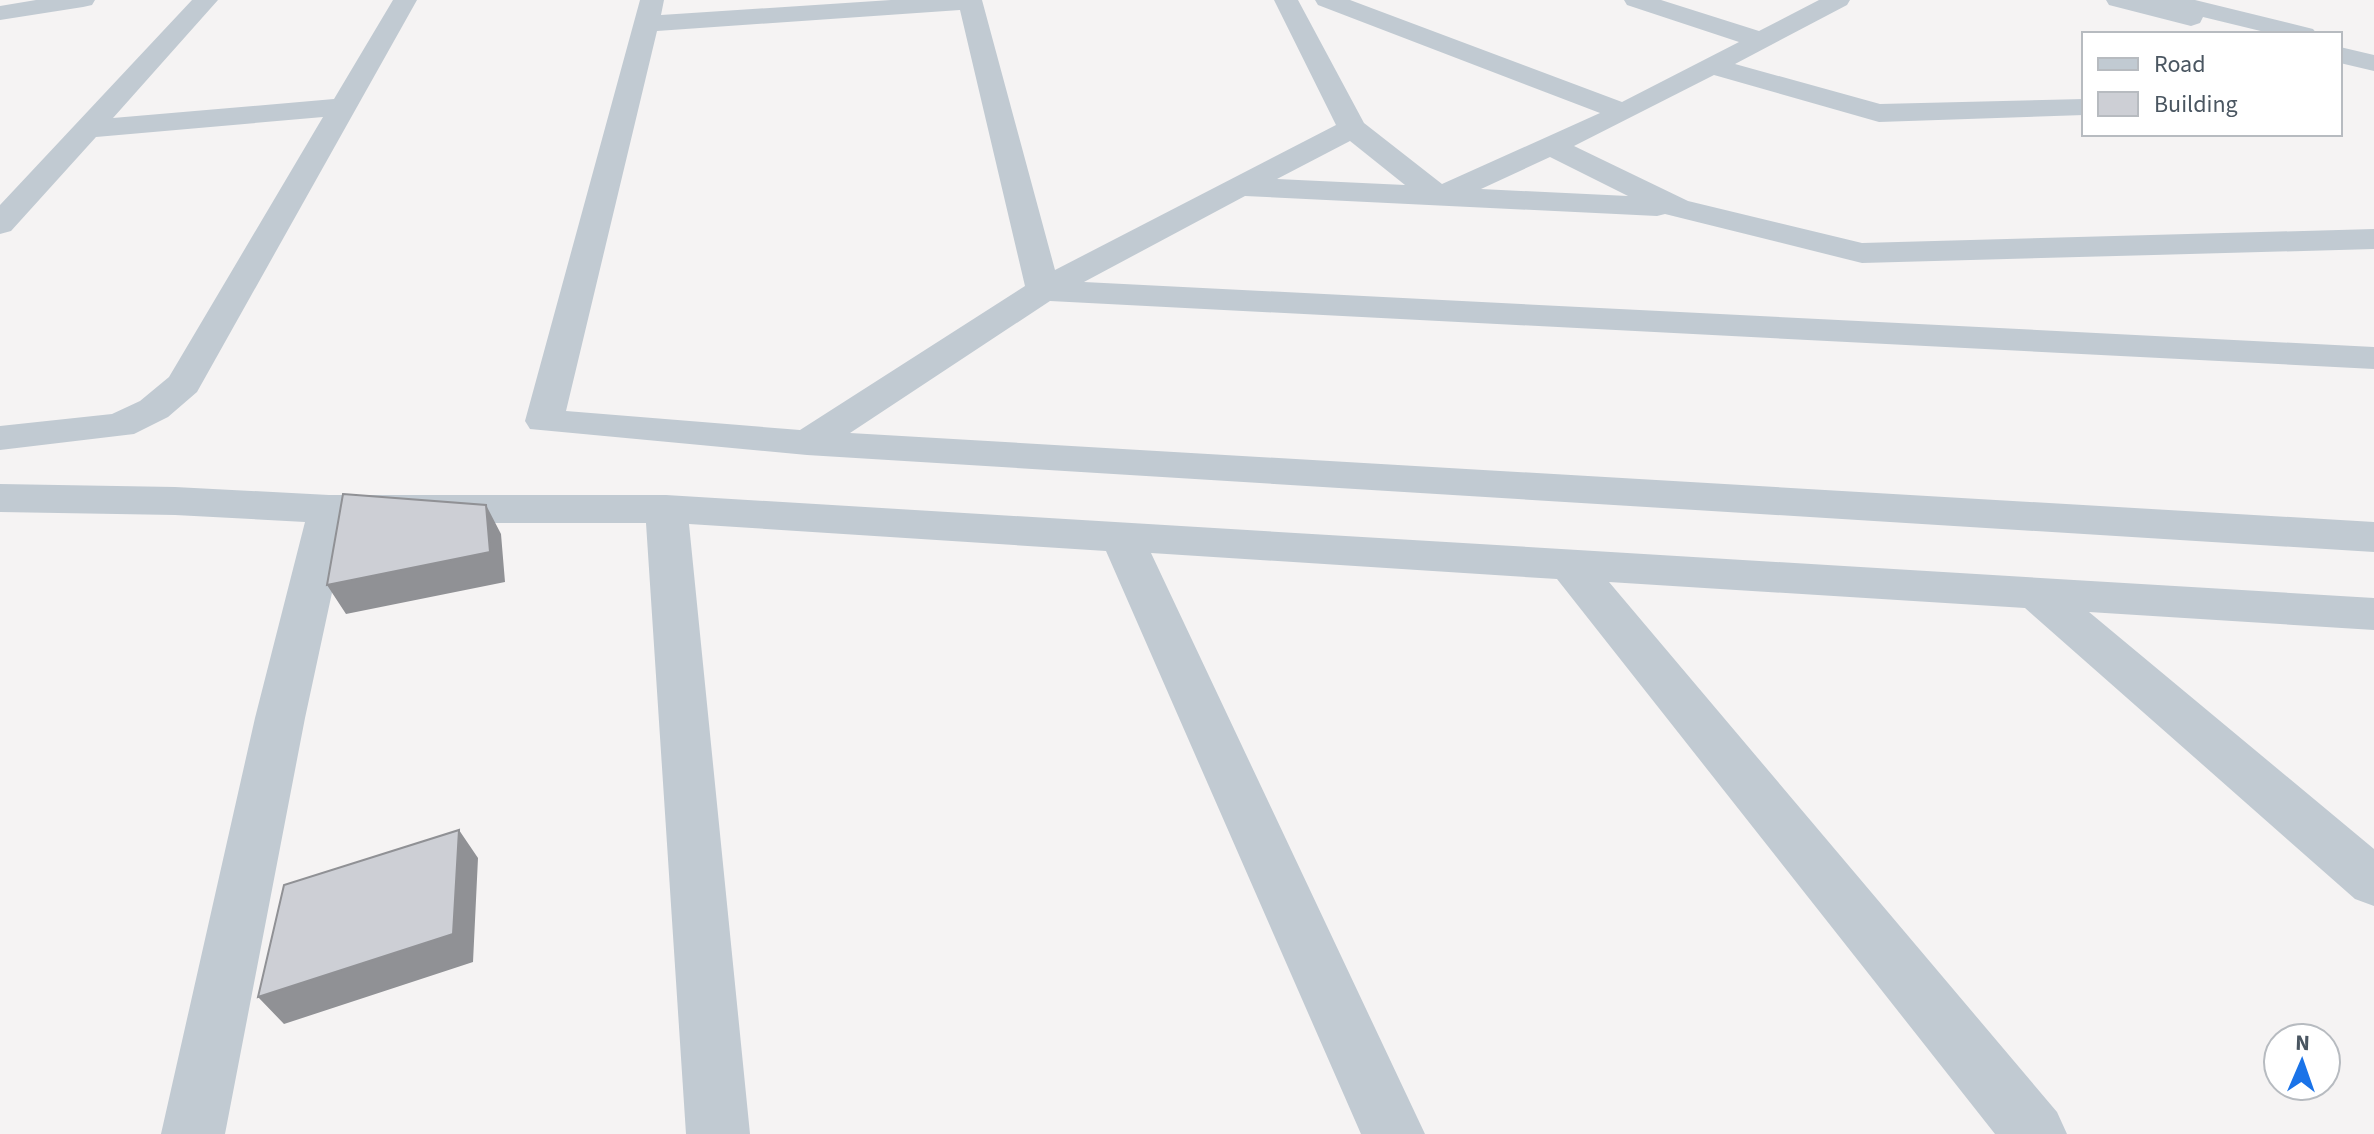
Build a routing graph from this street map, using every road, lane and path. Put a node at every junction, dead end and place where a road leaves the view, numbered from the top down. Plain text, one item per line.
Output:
1 (83, 0) edge
2 (206, 0) edge
3 (405, 0) edge
4 (1286, 0) edge
5 (1327, 0) edge
6 (1636, 0) edge
7 (1838, 0) edge
8 (2118, 0) edge
9 (2164, 0) edge
10 (971, 1) edge
11 (649, 12) edge
12 (0, 13) edge
13 (2198, 16) edge
14 (2250, 32) edge
15 (2292, 32) edge
16 (1760, 40) junction
17 (2342, 43) edge
18 (2374, 51) edge
19 (2342, 55) edge
20 (2374, 63) edge
21 (1711, 66) junction
22 (343, 107) junction
23 (2082, 107) edge
24 (1624, 112) junction
25 (1352, 128) junction
26 (87, 129) junction
27 (1552, 147) junction
28 (1243, 187) junction
29 (1439, 197) junction
30 (1677, 208) junction
31 (0, 224) edge
32 (2374, 239) edge
33 (1043, 290) junction
34 (2374, 358) edge
35 (0, 438) edge
36 (807, 443) junction
37 (0, 498) edge
38 (329, 509) junction
39 (666, 509) junction
40 (1121, 536) junction
41 (2374, 537) edge
42 (1569, 564) junction
43 (2035, 592) junction
44 (2374, 614) edge
45 (2374, 882) edge
46 (193, 1134) edge
47 (718, 1134) edge
48 (1393, 1134) edge
49 (2035, 1134) edge

1 - 12 street
2 - 26 street
3 - 22 street
4 - 25 street
5 - 24 street
6 - 16 street
7 - 16 street
8 - 13 street
9 - 13 street
10 - 11 street
10 - 33 street
11 - 36 street
13 - 14 street
13 - 15 street
16 - 21 street
17 - 18 street
19 - 20 street
21 - 23 street
21 - 24 street
22 - 26 street
22 - 35 street
24 - 27 street
25 - 28 street
25 - 29 street
26 - 31 street
27 - 29 street
27 - 30 street
28 - 29 street
28 - 33 street
29 - 30 street
30 - 32 street
33 - 34 street
33 - 36 street
36 - 41 street
37 - 38 street
38 - 39 street
38 - 46 street
39 - 40 street
39 - 47 street
40 - 42 street
40 - 48 street
42 - 43 street
42 - 49 street
43 - 44 street
43 - 45 street

